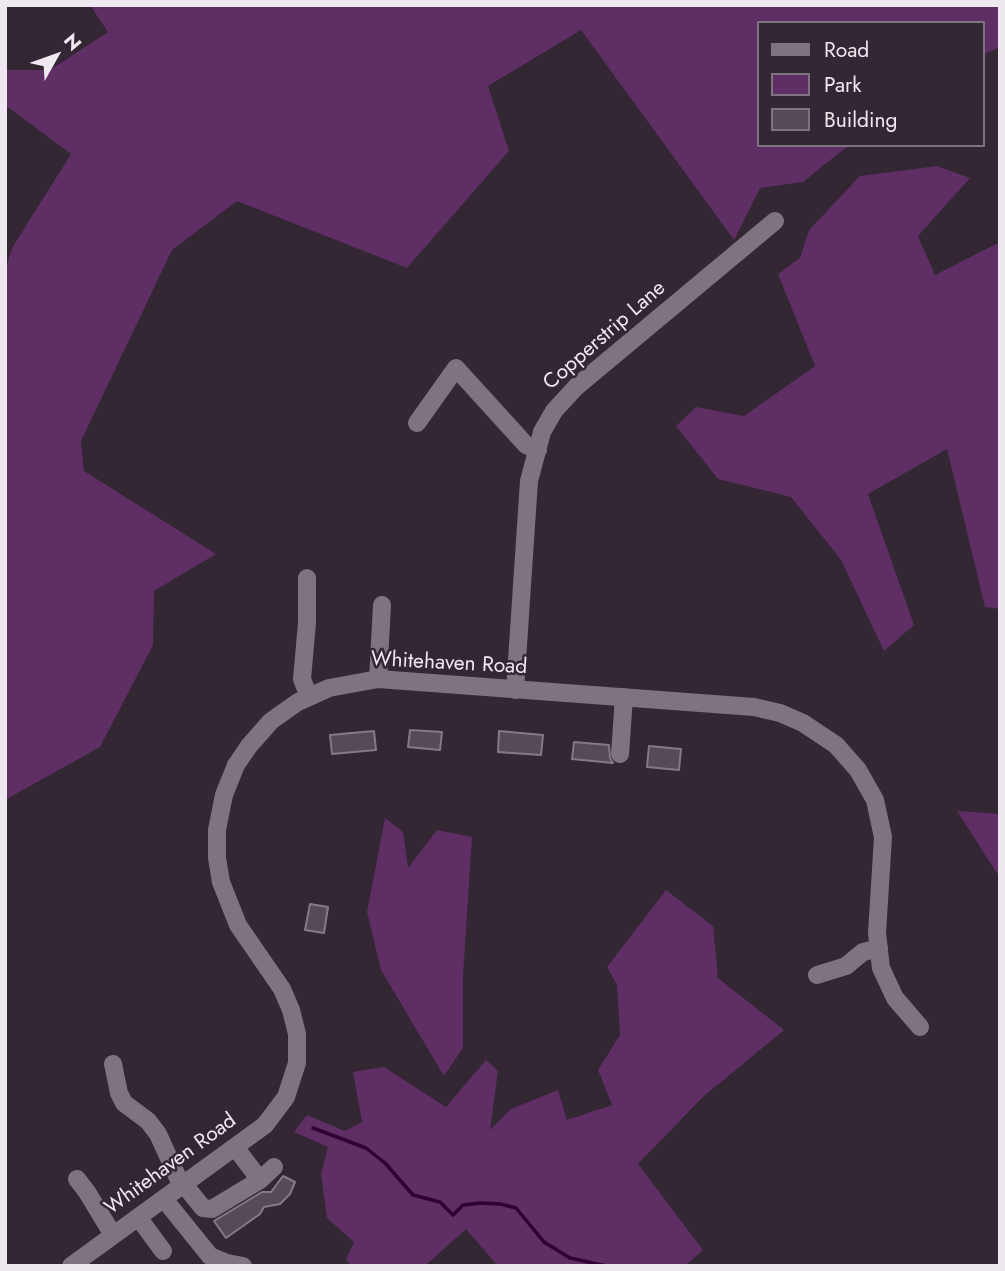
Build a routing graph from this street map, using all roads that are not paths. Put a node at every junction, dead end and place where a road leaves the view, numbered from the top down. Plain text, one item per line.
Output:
1 (775, 221) dead end
2 (417, 423) dead end
3 (538, 450) junction
4 (307, 578) dead end
5 (382, 605) dead end
6 (378, 680) junction
7 (515, 690) junction
8 (309, 697) junction
9 (624, 698) junction
10 (620, 754) dead end
11 (879, 948) junction
12 (817, 975) dead end
13 (920, 1027) dead end
14 (113, 1064) dead end
15 (235, 1147) junction
16 (274, 1167) dead end
17 (77, 1179) dead end
18 (260, 1180) junction
19 (182, 1185) junction
20 (163, 1199) junction
21 (138, 1217) junction
22 (113, 1235) junction
23 (163, 1251) dead end
24 (71, 1266) edge
25 (243, 1266) edge

1 - 3 street, Copperstrip Lane
2 - 3 street
3 - 7 street, Copperstrip Lane
4 - 8 street
5 - 6 street
6 - 7 street, Whitehaven Road
6 - 8 street, Whitehaven Road
7 - 9 street, Whitehaven Road
8 - 15 street, Whitehaven Road
9 - 10 street
9 - 11 street, Whitehaven Road
11 - 12 street
11 - 13 street, Whitehaven Road
14 - 19 street
15 - 18 street
15 - 19 street, Whitehaven Road
16 - 18 street
17 - 22 street
18 - 19 street
19 - 20 street, Whitehaven Road
20 - 21 street, Whitehaven Road
20 - 25 street
21 - 22 street, Whitehaven Road
21 - 23 street
22 - 24 street, Whitehaven Road

